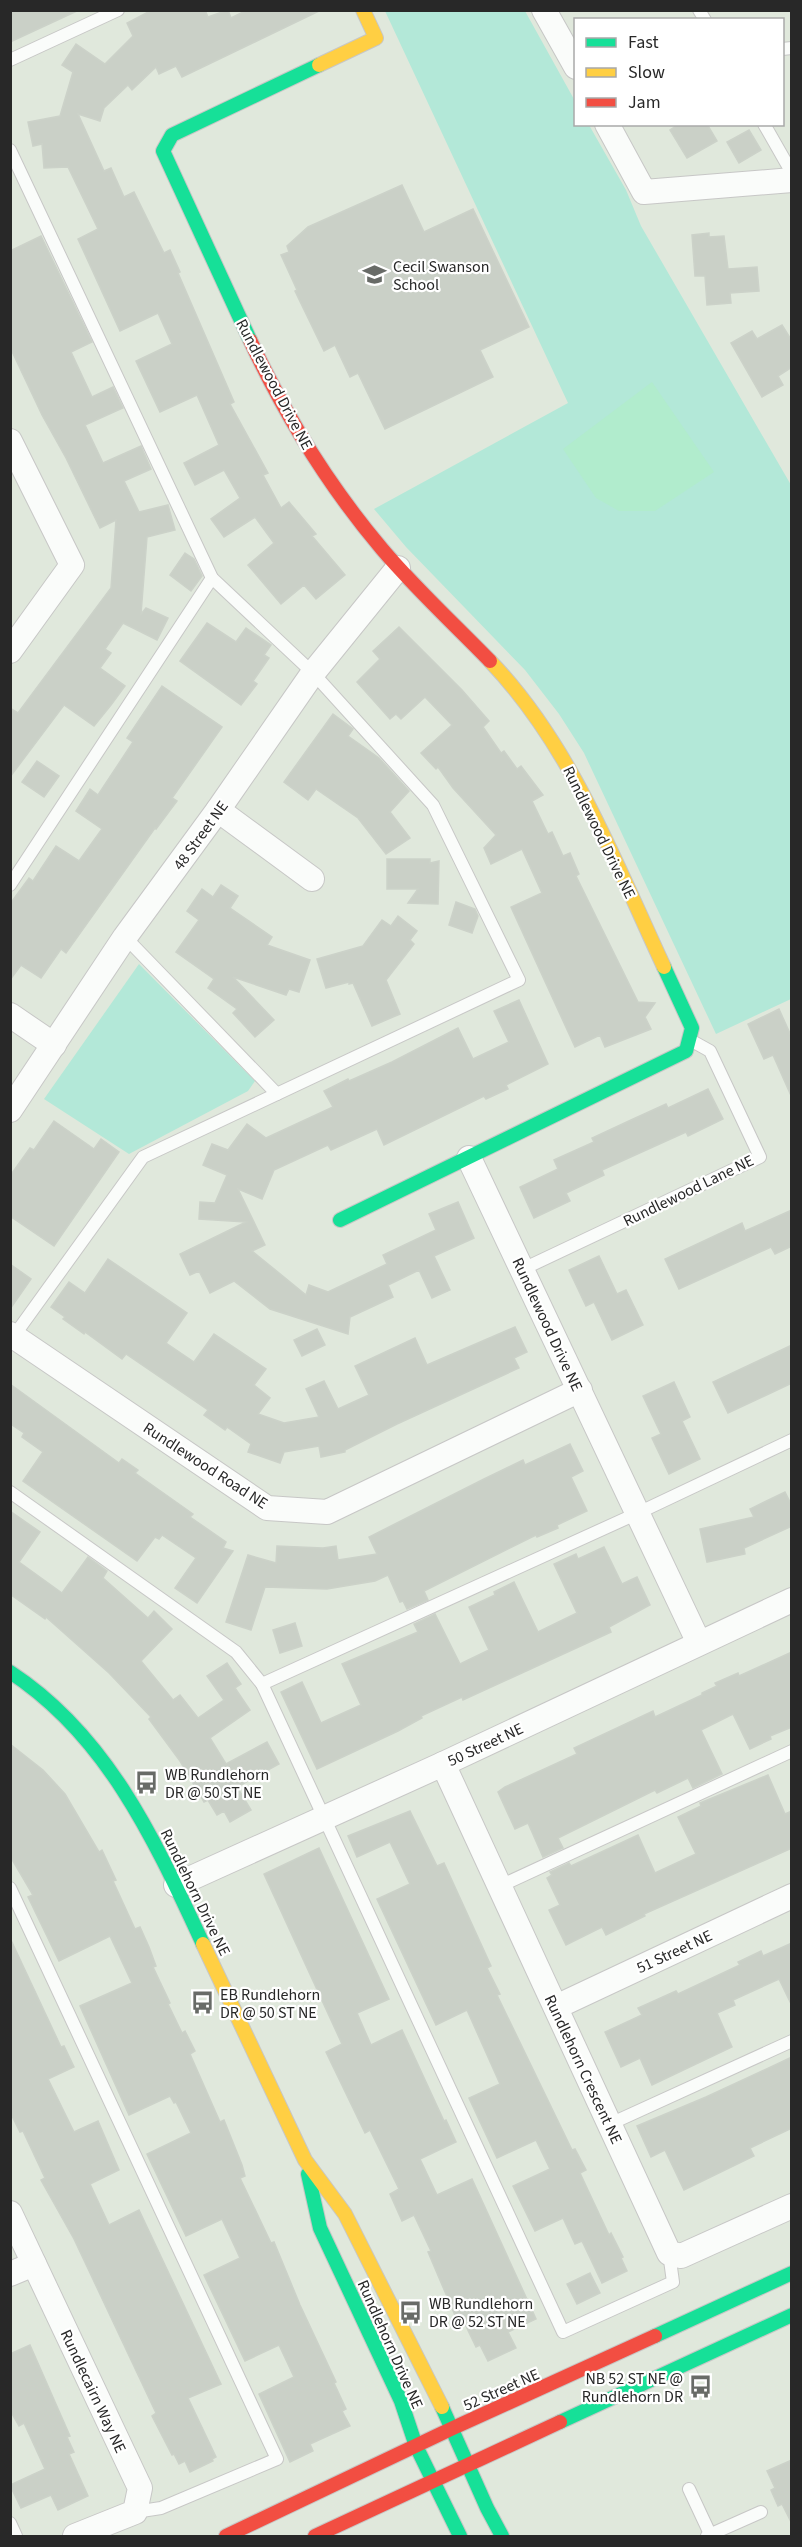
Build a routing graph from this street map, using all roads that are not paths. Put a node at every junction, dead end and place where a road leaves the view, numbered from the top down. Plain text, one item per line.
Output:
1 (118, 10) edge
2 (363, 10) edge
3 (544, 10) edge
4 (10, 60) edge
5 (574, 63) edge
6 (608, 126) edge
7 (765, 126) edge
8 (10, 150) edge
9 (792, 173) edge
10 (792, 180) edge
11 (10, 441) edge
12 (398, 568) junction
13 (212, 578) junction
14 (10, 651) edge
15 (313, 672) junction
16 (218, 810) junction
17 (312, 879) dead end
18 (10, 885) edge
19 (125, 938) junction
20 (10, 1015) edge
21 (689, 1040) junction
22 (54, 1045) junction
23 (277, 1094) junction
24 (10, 1110) edge
25 (469, 1158) junction
26 (340, 1220) dead end
27 (523, 1269) junction
28 (12, 1337) edge
29 (580, 1390) junction
30 (792, 1440) edge
31 (10, 1492) edge
32 (638, 1513) junction
33 (792, 1600) edge
34 (699, 1643) junction
35 (10, 1672) edge
36 (262, 1684) junction
37 (792, 1751) edge
38 (443, 1764) junction
39 (323, 1818) junction
40 (176, 1885) junction
41 (500, 1886) junction
42 (10, 1888) edge
43 (792, 1896) edge
44 (556, 2007) junction
45 (792, 2041) edge
46 (610, 2124) junction
47 (305, 2160) junction
48 (792, 2206) edge
49 (10, 2213) edge
50 (669, 2253) junction
51 (34, 2264) junction
52 (792, 2273) edge
53 (10, 2274) edge
54 (792, 2315) edge
55 (453, 2428) junction
56 (416, 2446) junction
57 (468, 2464) junction
58 (434, 2481) junction
59 (689, 2489) dead end
60 (135, 2512) junction
61 (761, 2512) dead end
62 (10, 2523) edge
63 (16, 2536) edge
64 (75, 2536) edge
65 (226, 2536) edge
66 (315, 2536) edge
67 (460, 2536) edge
68 (502, 2536) edge
69 (709, 2536) edge

1 - 4 lane
2 - 12 street, Rundlewood Drive NE
3 - 5 street
6 - 10 street
7 - 9 lane
8 - 13 lane
11 - 14 street
12 - 15 street, 48 Street NE
12 - 21 street, Rundlewood Drive NE
13 - 15 lane
13 - 18 lane
15 - 16 street, 48 Street NE
15 - 23 lane
16 - 17 street
16 - 19 street, 48 Street NE
19 - 22 street, 48 Street NE
19 - 23 lane
20 - 22 street
21 - 25 street
21 - 27 lane, Rundlewood Lane NE
22 - 24 street, 48 Street NE
23 - 28 lane
25 - 26 street
25 - 27 street, Rundlewood Drive NE
27 - 29 street, Rundlewood Drive NE
28 - 29 street, Rundlewood Road NE
29 - 32 street, Rundlewood Drive NE
30 - 32 lane
31 - 36 lane
32 - 34 street, Rundlewood Drive NE
32 - 36 lane
33 - 34 street, 50 Street NE
34 - 38 street, 50 Street NE
35 - 40 street, Rundlehorn Drive NE
36 - 39 lane
37 - 41 lane
38 - 39 street, 50 Street NE
38 - 41 street, Rundlehorn Crescent NE
39 - 40 street, 50 Street NE
39 - 50 lane
40 - 47 street, Rundlehorn Drive NE
41 - 44 street, Rundlehorn Crescent NE
42 - 60 lane
43 - 44 street, 51 Street NE
44 - 46 street, Rundlehorn Crescent NE
45 - 46 lane
46 - 50 street, Rundlehorn Crescent NE
47 - 55 street, Rundlehorn Drive NE
47 - 56 street, Rundlehorn Drive NE
48 - 50 street
49 - 51 street, Rundlecairn Way NE
51 - 53 street
51 - 60 street, Rundlecairn Way NE
52 - 55 street, 52 Street NE
54 - 57 street
55 - 56 street, 52 Street NE
55 - 57 street, Rundlehorn Drive NE
56 - 58 street, Rundlehorn Drive NE
56 - 65 street, 52 Street NE
57 - 58 street
57 - 68 street, Rundlehorn Drive NE
58 - 66 street
58 - 67 street, Rundlehorn Drive NE
59 - 69 lane
60 - 64 street
61 - 69 lane
62 - 63 lane

